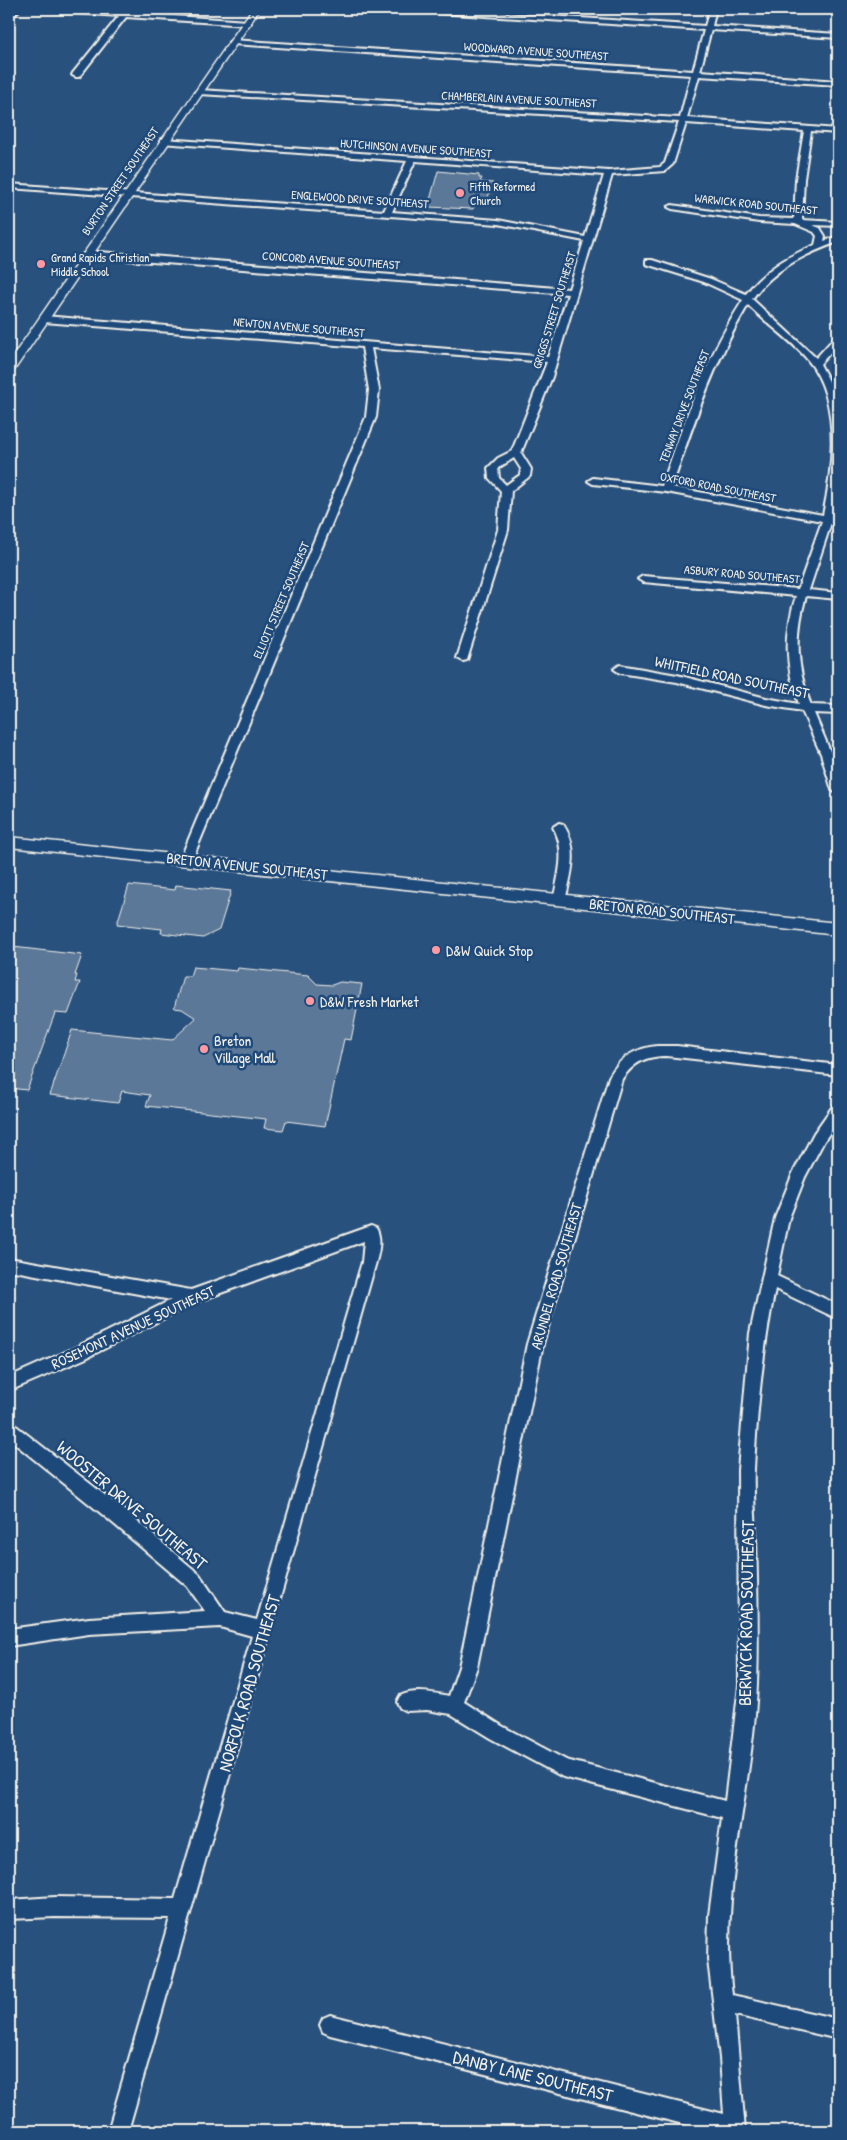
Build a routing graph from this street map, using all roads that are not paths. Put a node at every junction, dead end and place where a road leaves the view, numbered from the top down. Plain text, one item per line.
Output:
1 (17, 9) edge
2 (46, 9) edge
3 (256, 9) edge
4 (408, 9) edge
5 (713, 9) edge
6 (484, 11) edge
7 (124, 15) junction
8 (9, 18) edge
9 (247, 23) junction
10 (708, 27) junction
11 (838, 36) edge
12 (233, 42) junction
13 (697, 72) junction
14 (76, 75) dead end
15 (838, 83) edge
16 (199, 92) junction
17 (683, 120) junction
18 (808, 129) junction
19 (838, 131) edge
20 (164, 141) junction
21 (412, 159) junction
22 (609, 172) junction
23 (9, 186) edge
24 (128, 195) junction
25 (672, 207) dead end
26 (387, 214) junction
27 (798, 222) junction
28 (838, 224) edge
29 (838, 239) edge
30 (589, 240) junction
31 (819, 246) junction
32 (87, 254) junction
33 (649, 262) dead end
34 (573, 292) junction
35 (747, 298) junction
36 (44, 319) junction
37 (838, 339) edge
38 (366, 345) junction
39 (551, 360) junction
40 (816, 363) junction
41 (9, 370) edge
42 (516, 452) junction
43 (593, 481) dead end
44 (666, 489) junction
45 (506, 490) junction
46 (827, 521) junction
47 (838, 522) edge
48 (643, 579) dead end
49 (802, 593) junction
50 (838, 596) edge
51 (463, 658) dead end
52 (620, 669) dead end
53 (808, 710) junction
54 (838, 710) edge
55 (838, 789) edge
56 (559, 827) dead end
57 (9, 842) edge
58 (186, 860) junction
59 (485, 892) joint
60 (559, 901) junction
61 (838, 929) edge
62 (838, 1070) edge
63 (838, 1110) edge
64 (371, 1232) joint
65 (9, 1264) edge
66 (768, 1279) junction
67 (191, 1297) junction
68 (838, 1312) edge
69 (9, 1384) edge
70 (9, 1430) edge
71 (220, 1619) junction
72 (264, 1630) junction
73 (9, 1638) edge
74 (406, 1702) dead end
75 (454, 1706) junction
76 (733, 1812) junction
77 (9, 1909) edge
78 (183, 1909) junction
79 (724, 2003) junction
80 (330, 2025) dead end
81 (838, 2029) edge
82 (735, 2129) edge
83 (118, 2131) edge

1 - 8 street
2 - 7 street
3 - 9 main road, BURTON STREET SOUTHEAST
4 - 6 street
5 - 10 street
6 - 10 street
7 - 9 street
7 - 14 street
9 - 12 main road, BURTON STREET SOUTHEAST
10 - 11 street
10 - 13 street
12 - 13 street, WOODWARD AVENUE SOUTHEAST
12 - 16 main road, BURTON STREET SOUTHEAST
13 - 15 street, WOODWARD AVENUE SOUTHEAST
13 - 17 street
16 - 17 street, CHAMBERLAIN AVENUE SOUTHEAST
16 - 20 main road, BURTON STREET SOUTHEAST
17 - 18 street, CHAMBERLAIN AVENUE SOUTHEAST
17 - 22 street, HUTCHINSON AVENUE SOUTHEAST
18 - 19 street, CHAMBERLAIN AVENUE SOUTHEAST
18 - 27 street
20 - 21 street, HUTCHINSON AVENUE SOUTHEAST
20 - 24 main road, BURTON STREET SOUTHEAST
21 - 22 street, HUTCHINSON AVENUE SOUTHEAST
21 - 26 street
22 - 30 street, GRIGGS STREET SOUTHEAST
23 - 24 street, ENGLEWOOD DRIVE SOUTHEAST
24 - 26 street, ENGLEWOOD DRIVE SOUTHEAST
24 - 32 main road, BURTON STREET SOUTHEAST
25 - 27 street, WARWICK ROAD SOUTHEAST
26 - 30 street, ENGLEWOOD DRIVE SOUTHEAST
27 - 28 street, WARWICK ROAD SOUTHEAST
27 - 31 street
29 - 31 street, TENWAY DRIVE SOUTHEAST
30 - 34 street, GRIGGS STREET SOUTHEAST
31 - 35 street, TENWAY DRIVE SOUTHEAST
32 - 34 street, CONCORD AVENUE SOUTHEAST
32 - 36 main road, BURTON STREET SOUTHEAST
33 - 35 street
34 - 39 street, GRIGGS STREET SOUTHEAST
35 - 40 street
35 - 44 street, TENWAY DRIVE SOUTHEAST
36 - 38 street, NEWTON AVENUE SOUTHEAST
36 - 41 main road, BURTON STREET SOUTHEAST
37 - 40 street
38 - 39 street, NEWTON AVENUE SOUTHEAST
38 - 58 street, ELLIOTT STREET SOUTHEAST
39 - 42 street, GRIGGS STREET SOUTHEAST
40 - 46 street
42 - 45 street
42 - 45 street
43 - 44 street, OXFORD ROAD SOUTHEAST
44 - 46 street, OXFORD ROAD SOUTHEAST
45 - 51 street
46 - 47 street, OXFORD ROAD SOUTHEAST
46 - 49 street
48 - 49 street, ASBURY ROAD SOUTHEAST
49 - 50 street, ASBURY ROAD SOUTHEAST
49 - 53 street
52 - 53 street, WHITFIELD ROAD SOUTHEAST
53 - 54 street, WHITFIELD ROAD SOUTHEAST
53 - 55 street
56 - 60 street
57 - 58 main road, BRETON AVENUE SOUTHEAST
58 - 59 main road, BRETON AVENUE SOUTHEAST
59 - 60 main road, BRETON ROAD SOUTHEAST
60 - 61 main road, BRETON ROAD SOUTHEAST
62 - 75 street, ARUNDEL ROAD SOUTHEAST
63 - 66 street, BERWYCK ROAD SOUTHEAST
64 - 67 street, ROSEMONT AVENUE SOUTHEAST
64 - 72 street, NORFOLK ROAD SOUTHEAST
65 - 67 street
66 - 68 street
66 - 76 street, BERWYCK ROAD SOUTHEAST
67 - 69 street, ROSEMONT AVENUE SOUTHEAST
70 - 71 street, WOOSTER DRIVE SOUTHEAST
71 - 72 street
71 - 73 street
72 - 78 street, NORFOLK ROAD SOUTHEAST
74 - 75 street
75 - 76 street
76 - 79 street, BERWYCK ROAD SOUTHEAST
77 - 78 street
78 - 83 street, NORFOLK ROAD SOUTHEAST
79 - 81 street
79 - 82 street, BERWYCK ROAD SOUTHEAST
80 - 82 street, DANBY LANE SOUTHEAST

